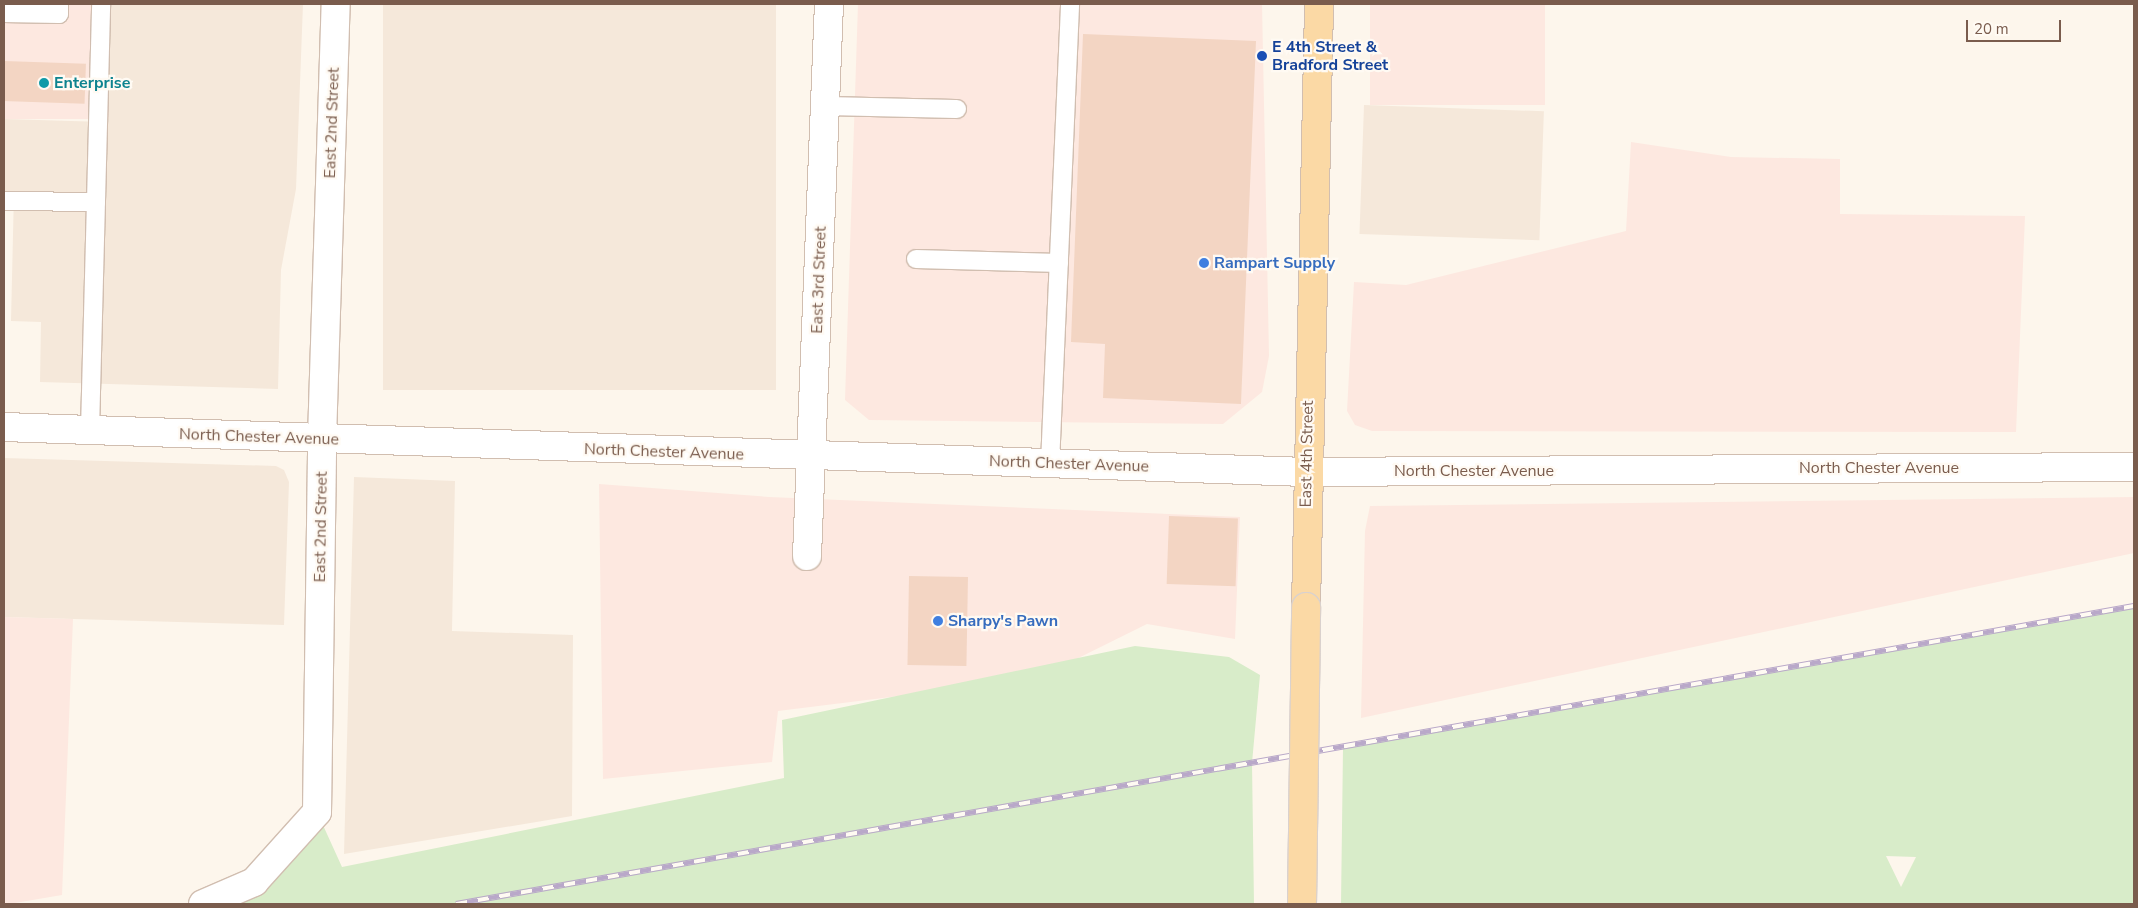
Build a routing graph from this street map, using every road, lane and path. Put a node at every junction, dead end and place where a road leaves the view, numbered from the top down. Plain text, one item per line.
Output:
1 (59, 4) edge
2 (101, 4) edge
3 (336, 4) edge
4 (830, 4) edge
5 (1070, 4) edge
6 (1319, 4) edge
7 (4, 13) edge
8 (826, 106) junction
9 (957, 109) dead end
10 (4, 201) edge
11 (96, 202) junction
12 (916, 259) dead end
13 (1059, 263) junction
14 (4, 427) edge
15 (90, 430) junction
16 (322, 439) junction
17 (812, 457) junction
18 (1050, 464) junction
19 (2134, 467) edge
20 (1306, 472) junction
21 (807, 556) dead end
22 (203, 904) edge
23 (1302, 904) edge

1 - 7 lane
2 - 11 lane
3 - 16 street, East 2nd Street
4 - 8 street, East 3rd Street
5 - 13 lane
6 - 20 main road, East 4th Street
8 - 9 lane
8 - 17 street, East 3rd Street
10 - 11 lane
11 - 15 lane
12 - 13 lane
13 - 18 lane
14 - 15 street, North Chester Avenue
15 - 16 street, North Chester Avenue
16 - 17 street, North Chester Avenue
16 - 22 street, East 2nd Street
17 - 18 street, North Chester Avenue
17 - 21 street, East 3rd Street
18 - 20 street, North Chester Avenue
19 - 20 street, North Chester Avenue
20 - 23 main road, East 4th Street, bridge

